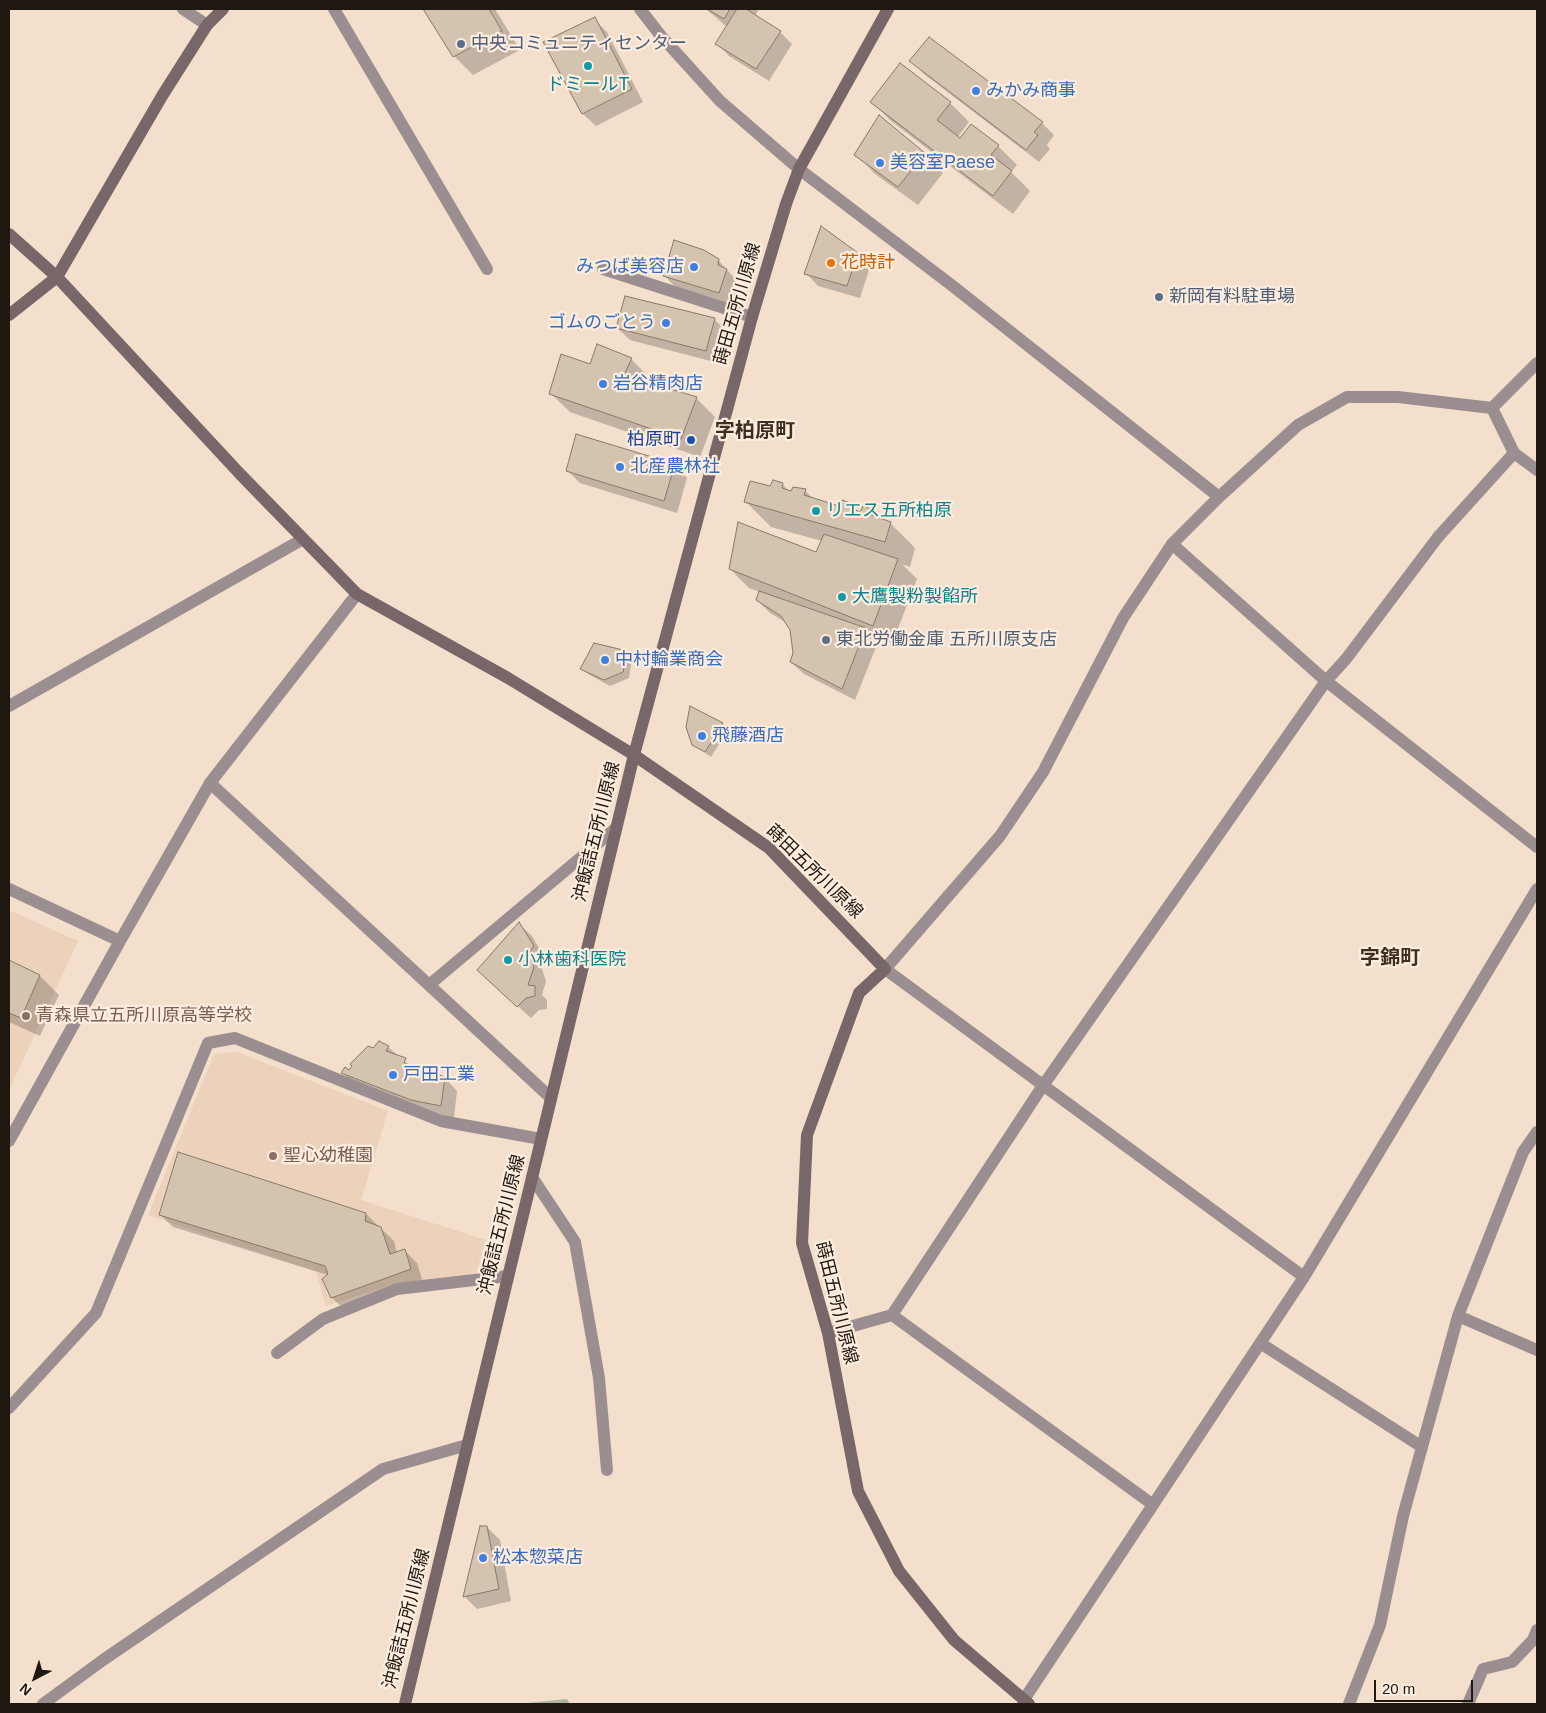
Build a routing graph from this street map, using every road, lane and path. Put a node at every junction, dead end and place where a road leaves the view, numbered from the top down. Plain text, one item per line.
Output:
1 (183, 9) edge
2 (223, 9) edge
3 (334, 9) edge
4 (640, 9) edge
5 (888, 9) edge
6 (207, 25) junction
7 (799, 170) junction
8 (9, 234) edge
9 (487, 269) dead end
10 (603, 269) dead end
11 (57, 277) junction
12 (9, 315) edge
13 (752, 317) junction
14 (1537, 363) edge
15 (1492, 408) junction
16 (1514, 453) junction
17 (1537, 470) edge
18 (1219, 497) junction
19 (303, 539) junction
20 (1172, 544) junction
21 (357, 594) junction
22 (1326, 681) junction
23 (9, 706) edge
24 (634, 755) junction
25 (210, 783) junction
26 (616, 828) junction
27 (1537, 847) edge
28 (9, 888) edge
29 (1537, 889) edge
30 (120, 941) junction
31 (885, 969) junction
32 (429, 985) junction
33 (1042, 1087) junction
34 (551, 1098) junction
35 (1537, 1132) edge
36 (541, 1139) junction
37 (9, 1141) edge
38 (532, 1176) junction
39 (508, 1276) junction
40 (1304, 1277) junction
41 (892, 1315) junction
42 (1458, 1316) junction
43 (828, 1333) junction
44 (1260, 1343) junction
45 (1537, 1350) edge
46 (277, 1353) dead end
47 (9, 1408) edge
48 (467, 1446) junction
49 (1422, 1447) junction
50 (607, 1470) dead end
51 (1152, 1504) junction
52 (1537, 1630) edge
53 (1026, 1702) edge
54 (43, 1704) edge
55 (405, 1704) edge
56 (1349, 1704) edge
57 (1468, 1704) edge

1 - 6 street
2 - 6 main road
3 - 9 street
4 - 7 street
5 - 7 main road, 蒔田五所川原線
6 - 11 main road
7 - 13 main road, 蒔田五所川原線
7 - 18 street
8 - 11 main road
10 - 13 street
11 - 12 main road
11 - 19 main road
13 - 24 main road, 蒔田五所川原線
14 - 15 street
15 - 16 street
15 - 18 street
16 - 17 street
16 - 22 street
18 - 20 street
19 - 21 main road
19 - 23 street
20 - 22 street
20 - 31 street
21 - 24 main road
21 - 25 street
22 - 27 street
22 - 33 street
24 - 26 main road, 沖飯詰五所川原線
24 - 31 main road, 蒔田五所川原線
25 - 30 street
25 - 32 street
26 - 32 street
26 - 34 main road, 沖飯詰五所川原線
28 - 30 street
29 - 40 street
30 - 37 street
31 - 33 street
31 - 43 main road, 蒔田五所川原線
32 - 34 street
33 - 40 street
33 - 41 street
34 - 36 main road, 沖飯詰五所川原線
35 - 42 street
36 - 38 main road, 沖飯詰五所川原線
36 - 47 street
38 - 39 main road, 沖飯詰五所川原線
38 - 50 street
39 - 46 street
39 - 48 main road, 沖飯詰五所川原線
40 - 44 street
41 - 43 street
41 - 51 street
42 - 45 street
42 - 49 street
43 - 53 main road, 蒔田五所川原線
44 - 49 street
44 - 51 street
48 - 54 street
48 - 55 main road, 沖飯詰五所川原線
49 - 56 street
51 - 53 street
52 - 57 street

